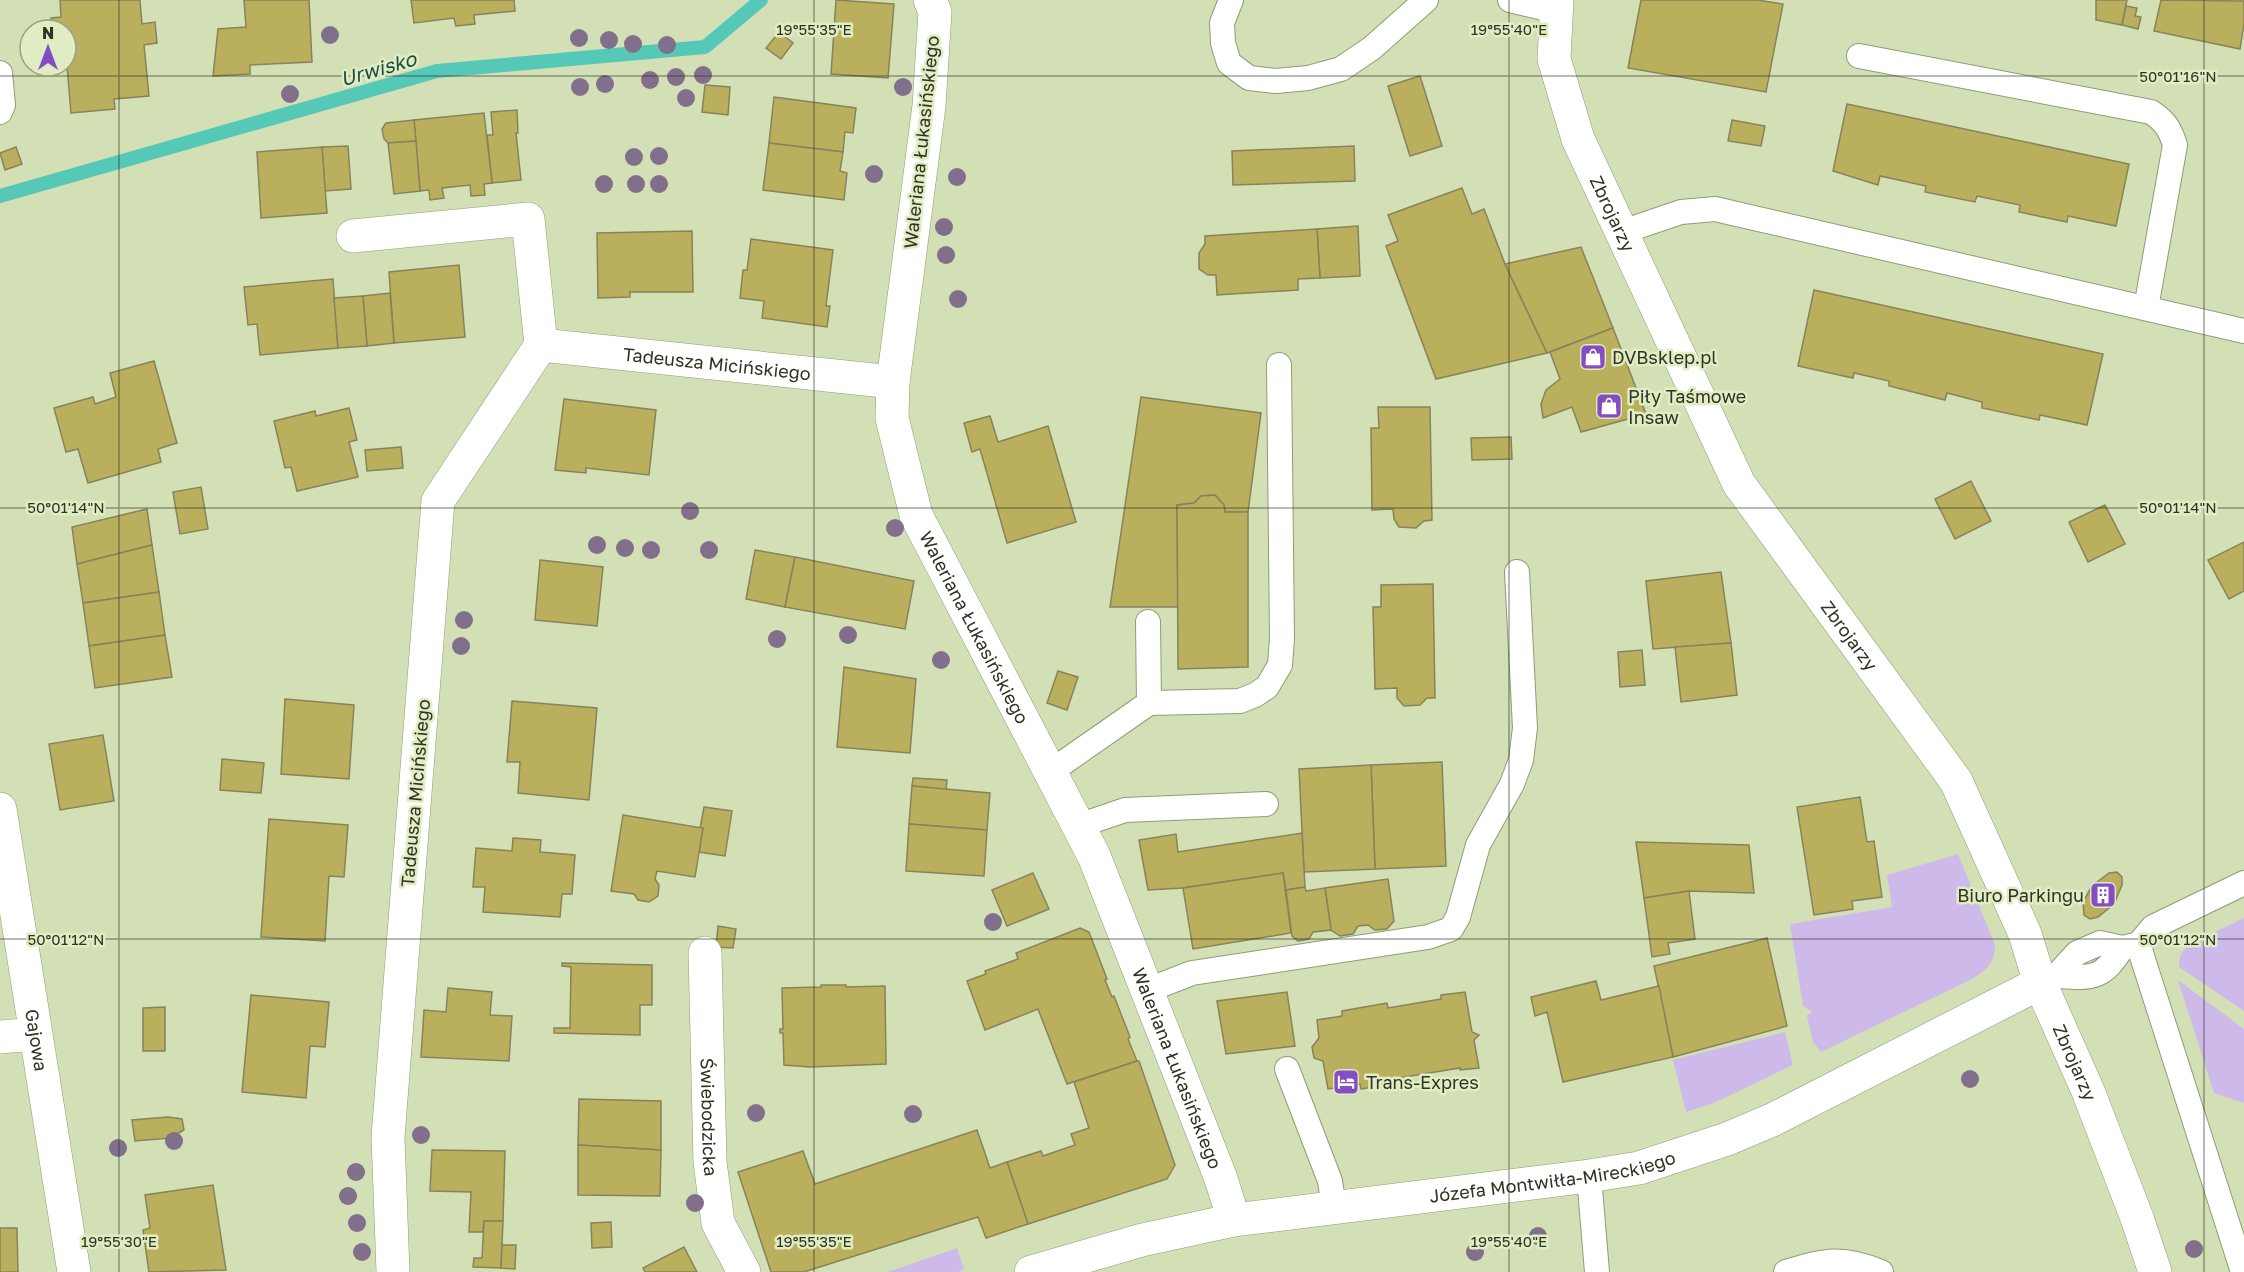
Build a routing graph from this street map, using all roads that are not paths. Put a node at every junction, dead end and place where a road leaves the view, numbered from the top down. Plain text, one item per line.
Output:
1 (930, 0) edge
2 (1232, 0) edge
3 (1426, 0) edge
4 (1510, 0) edge
5 (1556, 6) edge
6 (1859, 56) dead end
7 (0, 73) edge
8 (0, 112) edge
9 (1622, 232) junction
10 (352, 236) dead end
11 (2146, 308) junction
12 (2244, 331) edge
13 (541, 345) junction
14 (1279, 366) dead end
15 (893, 382) junction
16 (1517, 572) dead end
17 (1148, 622) dead end
18 (1149, 703) junction
19 (1050, 772) junction
20 (1266, 804) dead end
21 (0, 809) edge
22 (1078, 826) junction
23 (2244, 883) edge
24 (2131, 946) junction
25 (705, 953) dead end
26 (2048, 980) junction
27 (1148, 990) junction
28 (35, 1034) junction
29 (0, 1037) edge
30 (1287, 1069) dead end
31 (1589, 1176) junction
32 (1334, 1208) junction
33 (1234, 1220) junction
34 (1033, 1271) edge
35 (74, 1272) edge
36 (393, 1272) edge
37 (744, 1272) edge
38 (1597, 1272) edge
39 (1786, 1272) edge
40 (1881, 1272) edge
41 (2155, 1272) edge
42 (2243, 1272) edge

1 - 15 street, Waleriana Łukasińskiego
2 - 3 lane
4 - 5 lane
5 - 9 street, Zbrojarzy
6 - 11 lane
7 - 8 lane
9 - 11 lane
9 - 26 street, Zbrojarzy
10 - 13 street
11 - 12 lane
13 - 15 street, Tadeusza Micińskiego
13 - 36 street, Tadeusza Micińskiego
14 - 18 lane
15 - 19 street, Waleriana Łukasińskiego
16 - 27 lane
17 - 18 lane
18 - 19 lane
19 - 22 street, Waleriana Łukasińskiego
20 - 22 lane
21 - 28 street, Gajowa
22 - 27 street, Waleriana Łukasińskiego
23 - 24 lane
24 - 26 lane
24 - 42 lane
25 - 37 street, Świebodzicka
26 - 31 street, Józefa Montwiłła-Mireckiego
26 - 41 street, Zbrojarzy
27 - 33 street, Waleriana Łukasińskiego
28 - 29 street
28 - 35 street, Gajowa
30 - 32 lane
31 - 32 street, Józefa Montwiłła-Mireckiego
31 - 38 lane
32 - 33 street, Józefa Montwiłła-Mireckiego
33 - 34 street, Józefa Montwiłła-Mireckiego
39 - 40 lane

